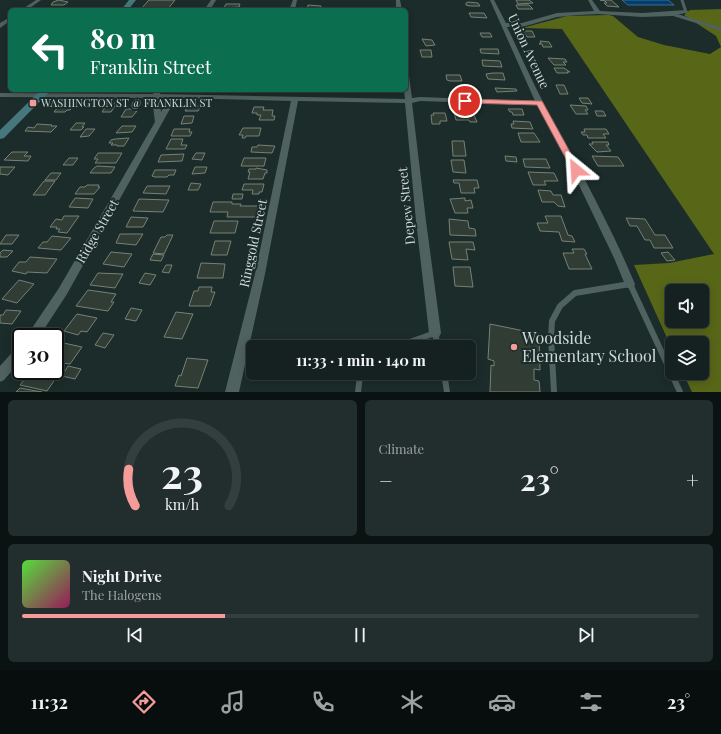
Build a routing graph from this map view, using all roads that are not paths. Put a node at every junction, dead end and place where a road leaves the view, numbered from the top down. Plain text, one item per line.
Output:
1 (39, 0) edge
2 (134, 0) edge
3 (492, 0) edge
4 (590, 0) edge
5 (682, 0) edge
6 (27, 8) edge
7 (126, 8) edge
8 (598, 12) junction
9 (686, 12) joint
10 (672, 14) junction
11 (8, 20) edge
12 (504, 25) junction
13 (0, 26) edge
14 (721, 29) edge
15 (266, 92) edge
16 (408, 92) edge
17 (43, 93) edge
18 (157, 93) edge
19 (0, 95) edge
20 (174, 96) junction
21 (264, 98) junction
22 (295, 99) junction
23 (409, 101) junction
24 (540, 103) junction
25 (159, 123) junction
26 (0, 136) edge
27 (630, 284) junction
28 (38, 328) edge
29 (435, 333) junction
30 (416, 340) edge
31 (436, 340) edge
32 (12, 362) edge
33 (0, 376) edge
34 (360, 380) edge
35 (445, 380) edge
36 (232, 392) edge
37 (358, 392) edge
38 (447, 392) edge
39 (554, 392) edge
40 (680, 392) edge

1 - 6 street
2 - 7 street
3 - 12 street, Union Avenue
4 - 8 street
5 - 9 lane
8 - 10 street
8 - 12 street
9 - 10 street
10 - 14 lane
11 - 13 street
12 - 24 street, Union Avenue
15 - 21 street
16 - 23 street, Depew Street
17 - 18 street
17 - 19 street
17 - 26 street
18 - 20 street
18 - 25 street
20 - 21 street
20 - 25 street, Ridge Street
21 - 22 street
22 - 23 street
22 - 36 street, Ringgold Street
23 - 24 street
23 - 29 street, Depew Street
24 - 27 street, Union Avenue
25 - 28 street, Ridge Street
27 - 39 lane
27 - 40 lane
29 - 30 lane
29 - 31 lane
32 - 33 street
34 - 37 lane
35 - 38 lane

